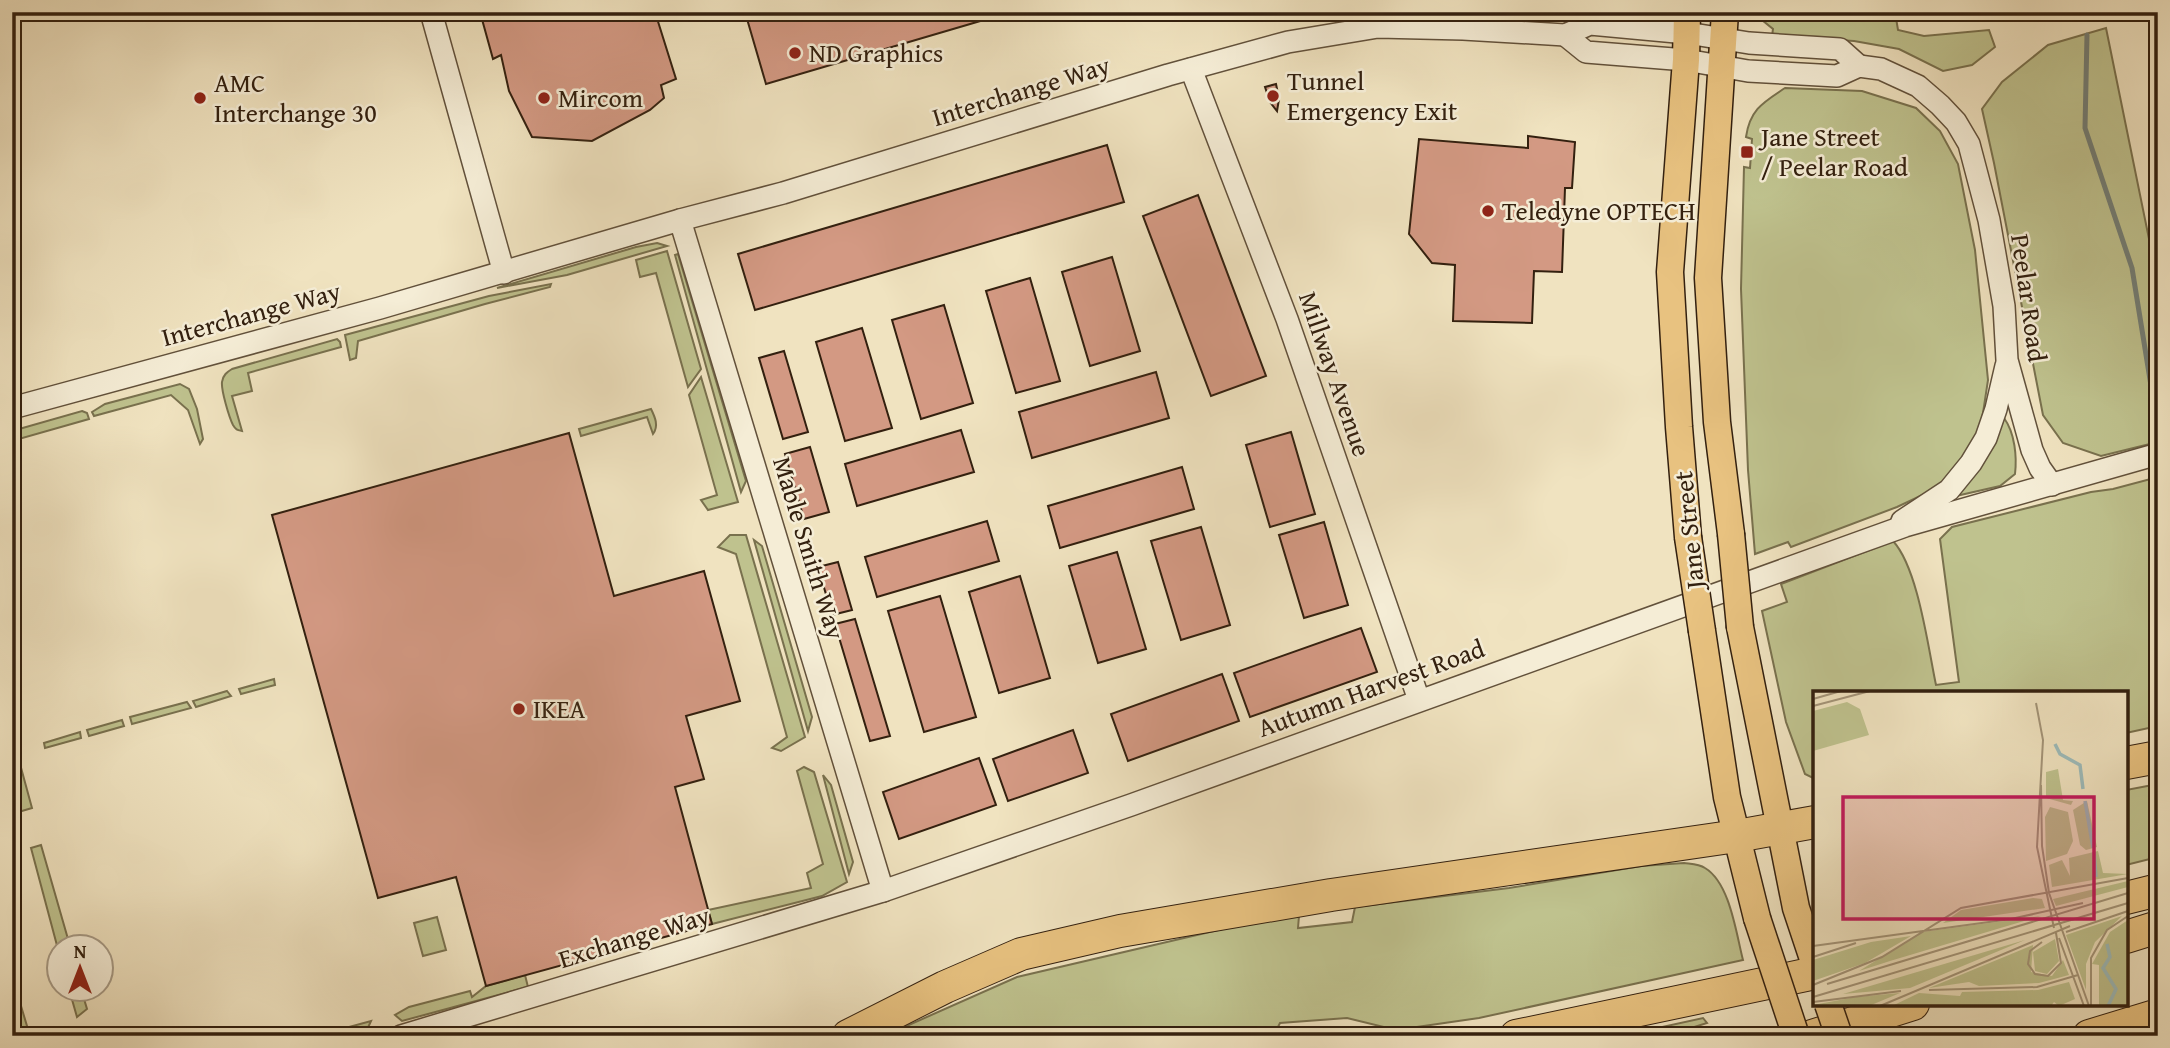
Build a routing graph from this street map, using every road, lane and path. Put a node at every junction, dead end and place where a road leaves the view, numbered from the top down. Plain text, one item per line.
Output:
1 (430, 12) edge
2 (1725, 12) edge
3 (1687, 23) edge
4 (1565, 35) junction
5 (1724, 39) junction
6 (1686, 60) junction
7 (1723, 65) junction
8 (1859, 66) junction
9 (1191, 69) junction
10 (680, 220) junction
11 (504, 273) junction
12 (2007, 360) junction
13 (12, 408) edge
14 (2158, 453) edge
15 (2052, 485) junction
16 (1878, 537) junction
17 (1419, 700) junction
18 (2158, 757) edge
19 (2128, 763) edge
20 (1813, 822) edge
21 (1779, 828) junction
22 (1737, 836) junction
23 (2158, 890) edge
24 (883, 891) junction
25 (2128, 898) edge
26 (2158, 927) edge
27 (2128, 936) edge
28 (1813, 959) edge
29 (1813, 973) edge
30 (1829, 1006) edge
31 (1907, 1006) edge
32 (2158, 1015) edge
33 (2158, 1031) edge
34 (401, 1036) edge
35 (848, 1036) edge
36 (1516, 1036) edge
37 (1796, 1036) edge
38 (1812, 1036) edge
39 (1839, 1036) edge
40 (2089, 1036) edge
41 (2147, 1036) edge

1 - 11 street
2 - 5 main road, Jane Street
3 - 4 street, Interchange Way
3 - 5 street, Interchange Way
3 - 6 main road, Jane Street
4 - 6 street, Interchange Way
4 - 9 street, Interchange Way
5 - 7 main road, Jane Street
5 - 8 street, Peelar Road
6 - 7 street, Peelar Road
6 - 22 main road, Jane Street, bridge
7 - 8 street, Peelar Road
7 - 21 main road, Jane Street, bridge
8 - 12 street, Peelar Road
9 - 10 street, Interchange Way
9 - 17 street, Millway Avenue
10 - 11 street, Interchange Way
10 - 24 street, Mable Smith Way
11 - 13 street, Interchange Way
12 - 15 street, Peelar Road
12 - 16 street
14 - 15 street
15 - 16 street
16 - 17 street, Autumn Harvest Road
17 - 24 street, Autumn Harvest Road
18 - 19 highway
20 - 21 highway
21 - 22 highway
21 - 28 main road, Jane Street
22 - 35 highway
22 - 37 main road, Jane Street, bridge
23 - 25 highway
24 - 34 street, Exchange Way
26 - 27 highway
29 - 36 highway
30 - 39 main road, bridge
31 - 38 highway
32 - 40 highway
33 - 41 highway

